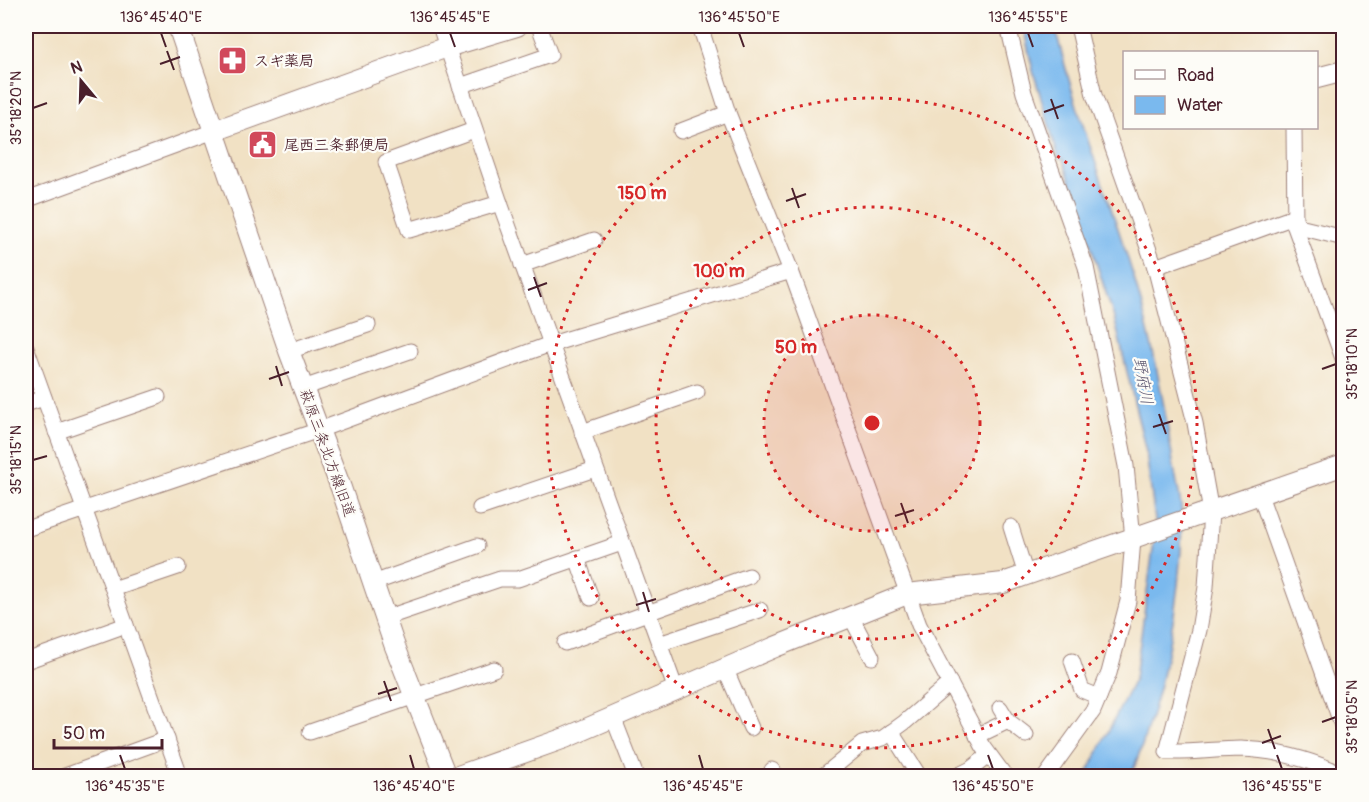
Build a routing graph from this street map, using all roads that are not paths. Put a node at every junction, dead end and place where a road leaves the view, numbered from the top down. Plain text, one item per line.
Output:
1 (178, 26) edge
2 (440, 26) edge
3 (517, 26) edge
4 (539, 26) edge
5 (700, 26) edge
6 (1008, 26) edge
7 (1078, 26) edge
8 (447, 47) junction
9 (1344, 71) edge
10 (1318, 78) edge
11 (460, 87) junction
12 (728, 113) junction
13 (1294, 129) edge
14 (474, 130) junction
15 (681, 130) dead end
16 (214, 131) junction
17 (26, 200) edge
18 (500, 203) junction
19 (1294, 217) junction
20 (1344, 238) edge
21 (594, 240) dead end
22 (522, 265) junction
23 (1155, 267) junction
24 (790, 271) junction
25 (368, 325) dead end
26 (551, 344) junction
27 (26, 347) edge
28 (289, 351) junction
29 (410, 351) dead end
30 (1344, 361) edge
31 (303, 388) junction
32 (697, 392) dead end
33 (158, 397) dead end
34 (44, 398) junction
35 (26, 404) edge
36 (319, 430) junction
37 (56, 432) junction
38 (582, 432) junction
39 (1344, 465) edge
40 (595, 469) junction
41 (1260, 495) junction
42 (480, 508) dead end
43 (85, 509) junction
44 (1211, 512) junction
45 (1011, 527) dead end
46 (26, 530) edge
47 (1133, 539) junction
48 (622, 543) junction
49 (477, 546) dead end
50 (577, 558) junction
51 (178, 567) dead end
52 (1026, 575) junction
53 (749, 576) dead end
54 (373, 583) junction
55 (113, 589) junction
56 (907, 594) junction
57 (591, 598) dead end
58 (760, 610) dead end
59 (647, 612) junction
60 (851, 617) junction
61 (385, 618) junction
62 (126, 626) junction
63 (565, 643) dead end
64 (659, 644) junction
65 (872, 657) dead end
66 (26, 661) edge
67 (1072, 662) dead end
68 (725, 668) junction
69 (494, 669) dead end
70 (950, 683) junction
71 (676, 690) junction
72 (415, 696) junction
73 (1099, 697) junction
74 (613, 717) junction
75 (751, 728) dead end
76 (1344, 731) edge
77 (310, 732) dead end
78 (891, 732) junction
79 (1026, 735) dead end
80 (977, 736) junction
81 (166, 739) junction
82 (989, 755) junction
83 (1344, 775) edge
84 (65, 777) edge
85 (180, 777) edge
86 (446, 777) edge
87 (458, 777) edge
88 (636, 777) edge
89 (823, 777) edge
90 (919, 777) edge
91 (957, 777) edge
92 (1005, 777) edge
93 (1046, 777) edge

1 - 16 street, 萩原三条北方線旧道
2 - 8 street
3 - 8 street
4 - 11 street
5 - 12 street
6 - 47 street
7 - 23 street
8 - 11 street
8 - 16 street
9 - 10 street
11 - 14 street
12 - 15 street
12 - 24 street
13 - 19 street
14 - 18 street
14 - 18 street
16 - 17 street
16 - 28 street, 萩原三条北方線旧道
18 - 22 street
19 - 20 street
19 - 23 street
19 - 30 street
21 - 22 street
22 - 26 street
23 - 44 street
24 - 26 street
24 - 56 street
25 - 28 street
26 - 36 street
26 - 38 street
27 - 34 street
28 - 31 street, 萩原三条北方線旧道
29 - 31 street
31 - 36 street, 萩原三条北方線旧道
32 - 38 street
33 - 37 street
34 - 35 street
34 - 37 street
36 - 43 street
36 - 54 street, 萩原三条北方線旧道
37 - 43 street
38 - 40 street
39 - 41 street
40 - 42 street
40 - 48 street
41 - 44 street
41 - 76 street
43 - 46 street
43 - 55 street
44 - 47 street
44 - 83 street
45 - 52 street
47 - 52 street
47 - 73 street
48 - 50 street
48 - 59 street
49 - 54 street
50 - 57 street
50 - 61 street
51 - 55 street
52 - 56 street
53 - 59 street
54 - 61 street, 萩原三条北方線旧道
55 - 62 street
56 - 60 street
56 - 70 street
58 - 64 street
59 - 63 street
59 - 64 street
60 - 65 street
60 - 68 street
61 - 72 street, 萩原三条北方線旧道
62 - 66 street
62 - 81 street
64 - 71 street
67 - 73 street
68 - 71 street
68 - 75 street
69 - 72 street
70 - 78 street
70 - 80 street
71 - 74 street
72 - 77 street
72 - 86 street, 萩原三条北方線旧道
73 - 93 street
74 - 87 street
74 - 88 street
78 - 89 street
78 - 90 street
79 - 80 street
80 - 82 street
81 - 84 street
81 - 85 street
82 - 91 street
82 - 92 street

